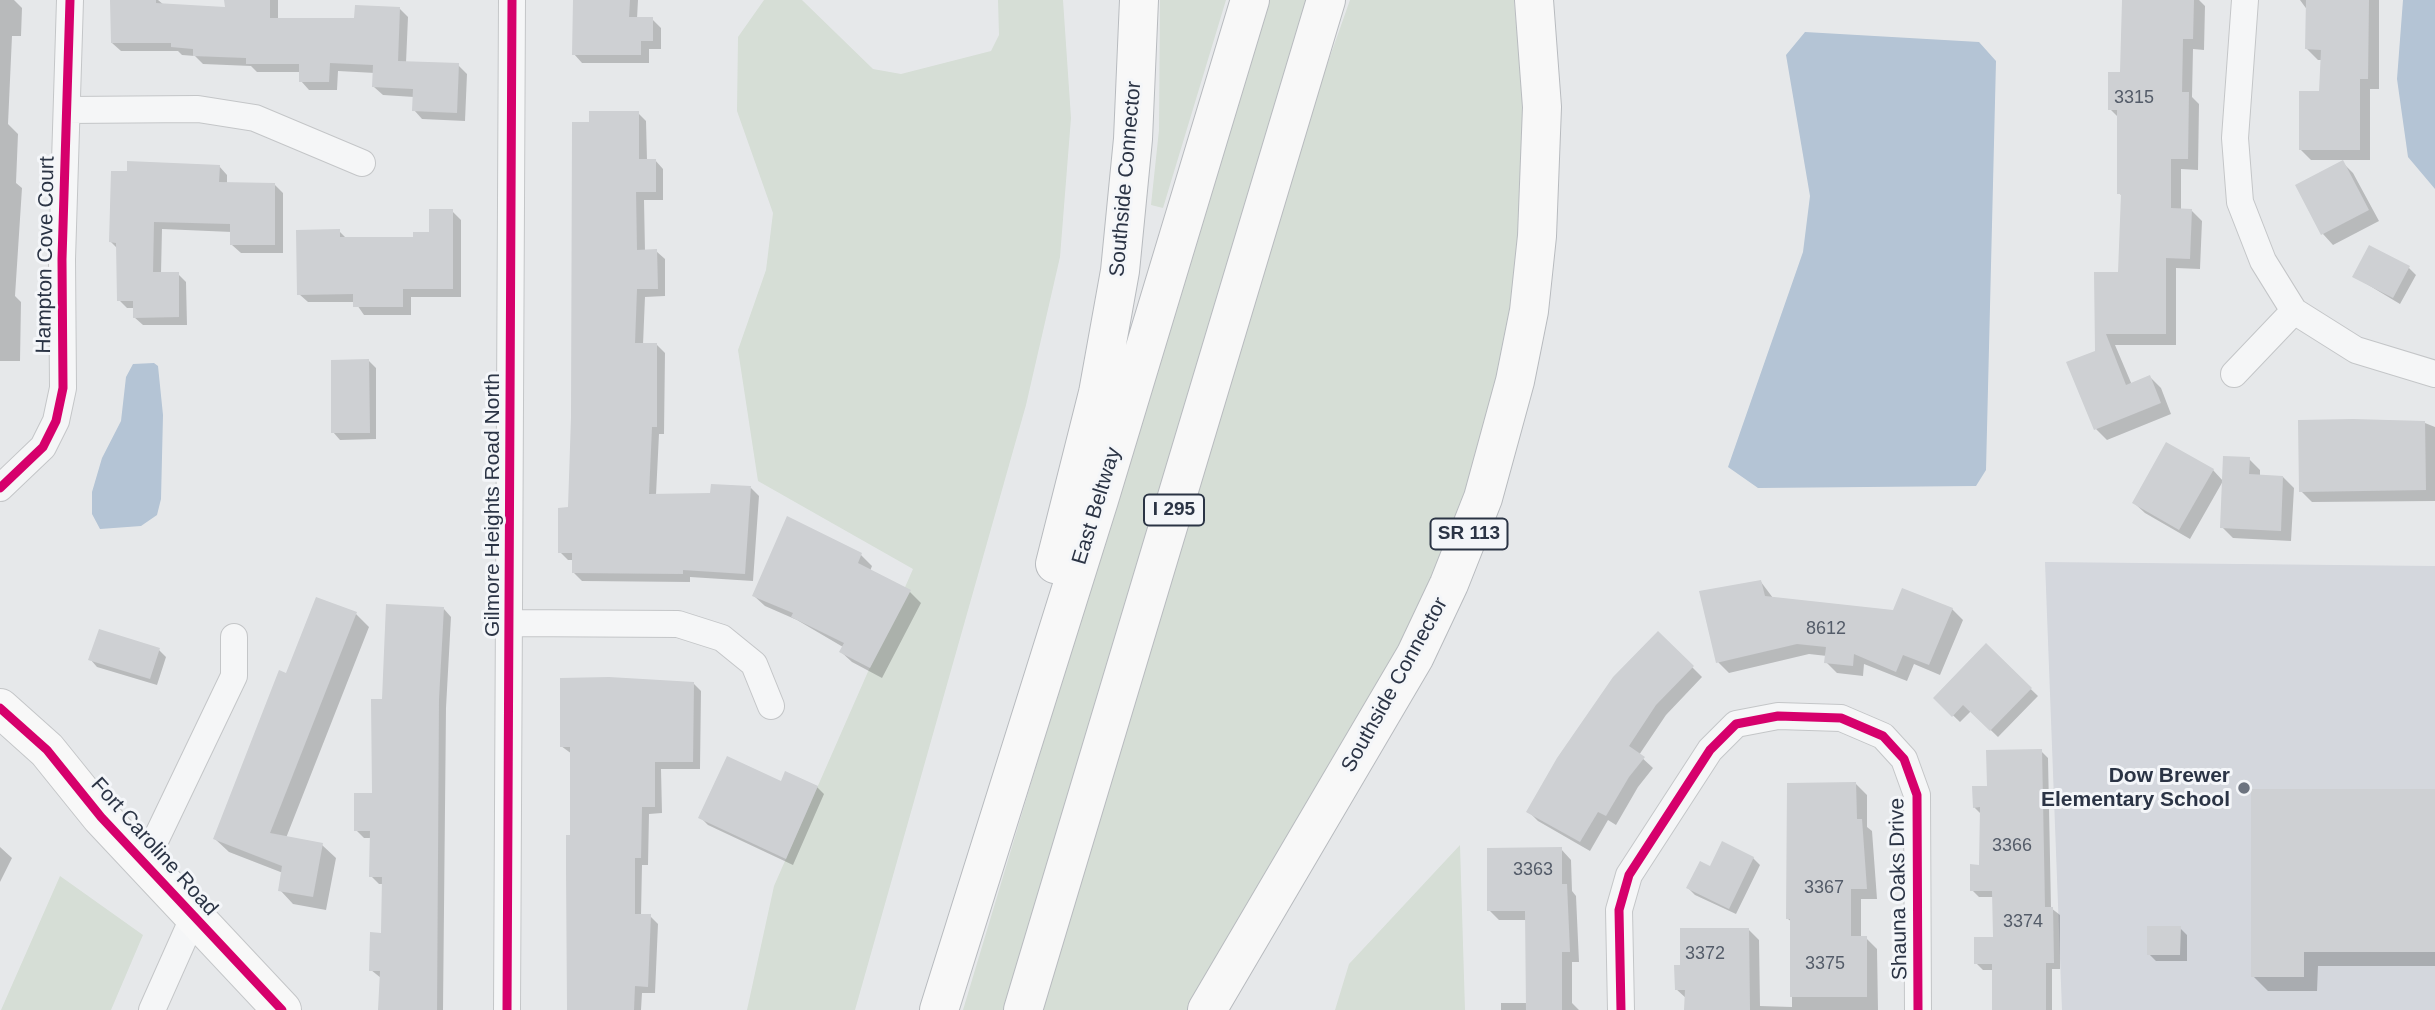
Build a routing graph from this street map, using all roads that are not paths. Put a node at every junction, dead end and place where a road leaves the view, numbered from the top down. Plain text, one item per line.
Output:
1 (70, 0) edge
2 (512, 0) edge
3 (1139, 0) edge
4 (1250, 0) edge
5 (1534, 0) edge
6 (2245, 0) edge
7 (1326, 3) edge
8 (67, 110) junction
9 (362, 163) dead end
10 (2294, 311) junction
11 (2234, 374) dead end
12 (2435, 374) edge
13 (0, 488) edge
14 (510, 623) junction
15 (233, 637) dead end
16 (771, 706) dead end
17 (0, 708) edge
18 (144, 864) junction
19 (976, 888) junction
20 (193, 918) junction
21 (152, 1010) edge
22 (282, 1010) edge
23 (507, 1010) edge
24 (939, 1010) edge
25 (1023, 1010) edge
26 (1207, 1010) edge
27 (1621, 1010) edge
28 (1918, 1010) edge

1 - 8 street, Hampton Cove Court
2 - 14 street, Gilmore Heights Road North
3 - 19 main road, Southside Connector
4 - 19 main road, East Beltway
5 - 26 main road, Southside Connector / SR 113
6 - 10 street
7 - 25 main road, I 295
8 - 9 street
8 - 13 street, Hampton Cove Court
10 - 11 street
10 - 12 street
14 - 16 street
14 - 23 street, Gilmore Heights Road North
15 - 18 street
17 - 18 main road, Fort Caroline Road
18 - 20 main road, Fort Caroline Road
19 - 24 main road, East Beltway
20 - 21 street
20 - 22 main road, Fort Caroline Road
27 - 28 street, Shauna Oaks Drive

